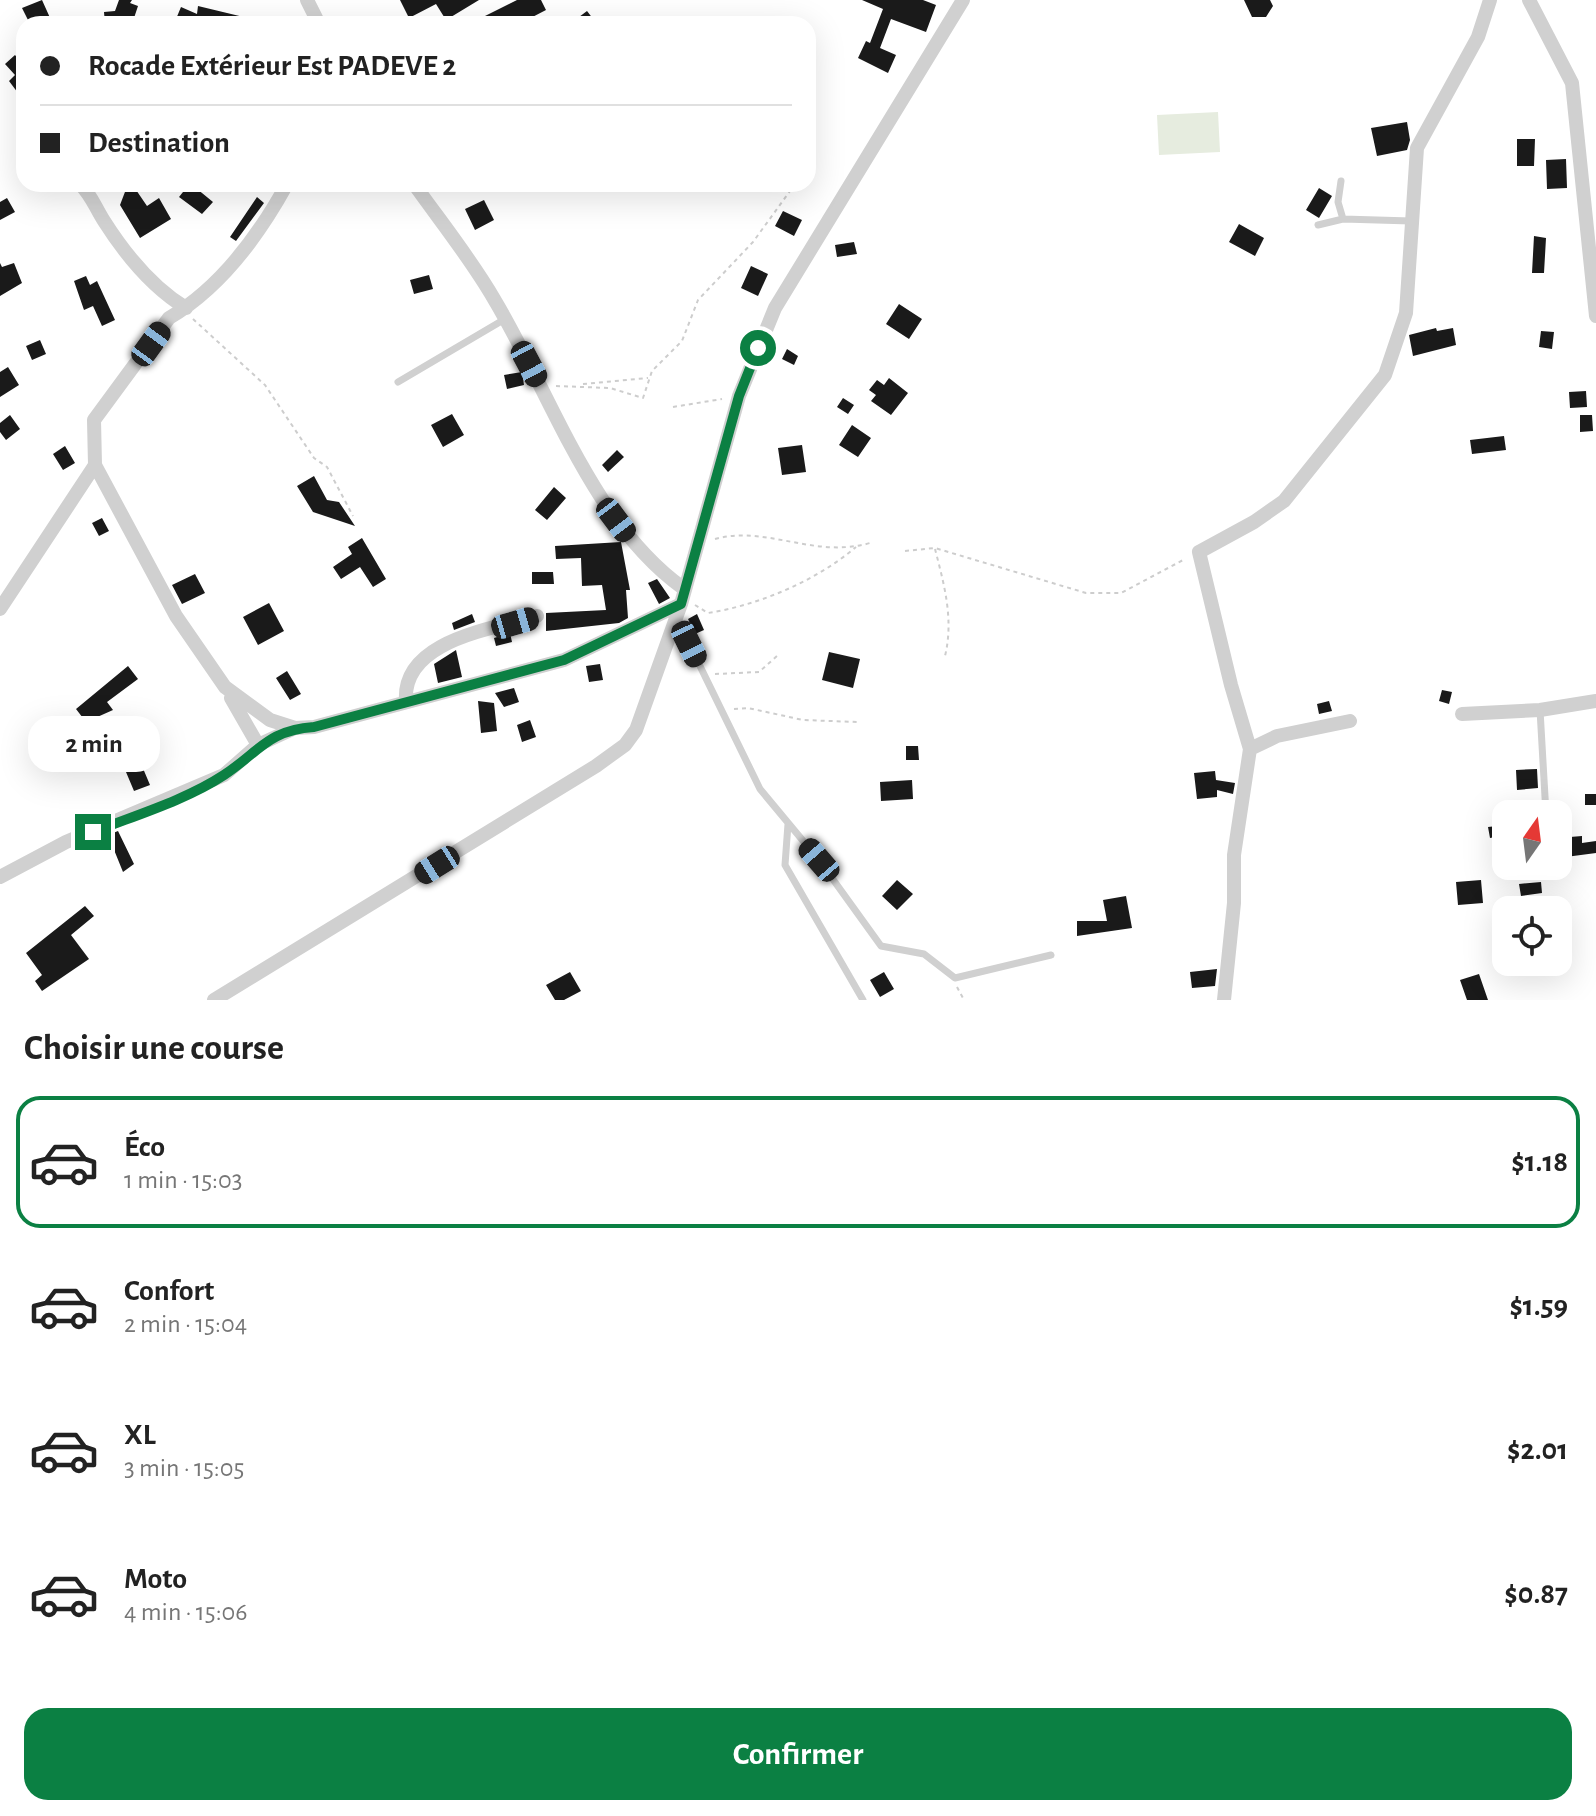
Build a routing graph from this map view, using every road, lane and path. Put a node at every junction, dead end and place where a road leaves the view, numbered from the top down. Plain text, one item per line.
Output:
1 (963, 0) edge
2 (1490, 0) edge
3 (1529, 0) edge
4 (1341, 181) dead end
5 (88, 192) edge
6 (283, 192) edge
7 (419, 192) edge
8 (789, 192) edge
9 (1343, 219) junction
10 (1412, 221) junction
11 (1318, 225) dead end
12 (184, 309) junction
13 (1596, 313) edge
14 (505, 319) junction
15 (650, 378) junction
16 (398, 382) dead end
17 (579, 384) junction
18 (541, 387) junction
19 (739, 396) junction
20 (673, 407) dead end
21 (95, 465) junction
22 (353, 516) dead end
23 (698, 543) junction
24 (870, 543) dead end
25 (856, 547) junction
26 (935, 548) junction
27 (905, 551) dead end
28 (1199, 552) junction
29 (680, 603) junction
30 (0, 609) edge
31 (537, 616) dead end
32 (777, 656) dead end
33 (945, 656) dead end
34 (702, 672) junction
35 (225, 687) junction
36 (1596, 701) edge
37 (406, 702) junction
38 (1540, 710) junction
39 (721, 711) junction
40 (1462, 714) dead end
41 (1350, 721) dead end
42 (857, 722) dead end
43 (295, 728) junction
44 (258, 745) junction
45 (1250, 749) junction
46 (1545, 800) edge
47 (788, 824) junction
48 (0, 877) edge
49 (1051, 955) dead end
50 (960, 994) dead end
51 (214, 1000) edge
52 (863, 1000) edge
53 (964, 1000) edge
54 (1224, 1000) edge

1 - 19 street
2 - 10 street
3 - 13 street
4 - 9 lane
5 - 12 street
6 - 12 street
7 - 14 street
8 - 15 path
9 - 10 lane
9 - 11 lane
10 - 28 street
12 - 21 street
12 - 22 path
14 - 16 lane
14 - 18 street
15 - 17 path
15 - 17 path
17 - 18 path
18 - 29 street
19 - 20 path
19 - 23 street
21 - 30 street
21 - 35 street
23 - 25 path
23 - 29 street
24 - 25 path
25 - 29 path
26 - 27 path
26 - 28 path
26 - 33 path
28 - 45 street
29 - 34 lane
29 - 37 street
29 - 51 street
31 - 37 street
32 - 34 path
34 - 39 lane
35 - 43 street
35 - 44 street
36 - 38 street
37 - 43 street
38 - 40 street
38 - 46 lane
39 - 42 path
39 - 47 lane
41 - 45 street
43 - 44 street
44 - 48 street
45 - 54 street
47 - 49 lane
47 - 52 lane
50 - 53 path

